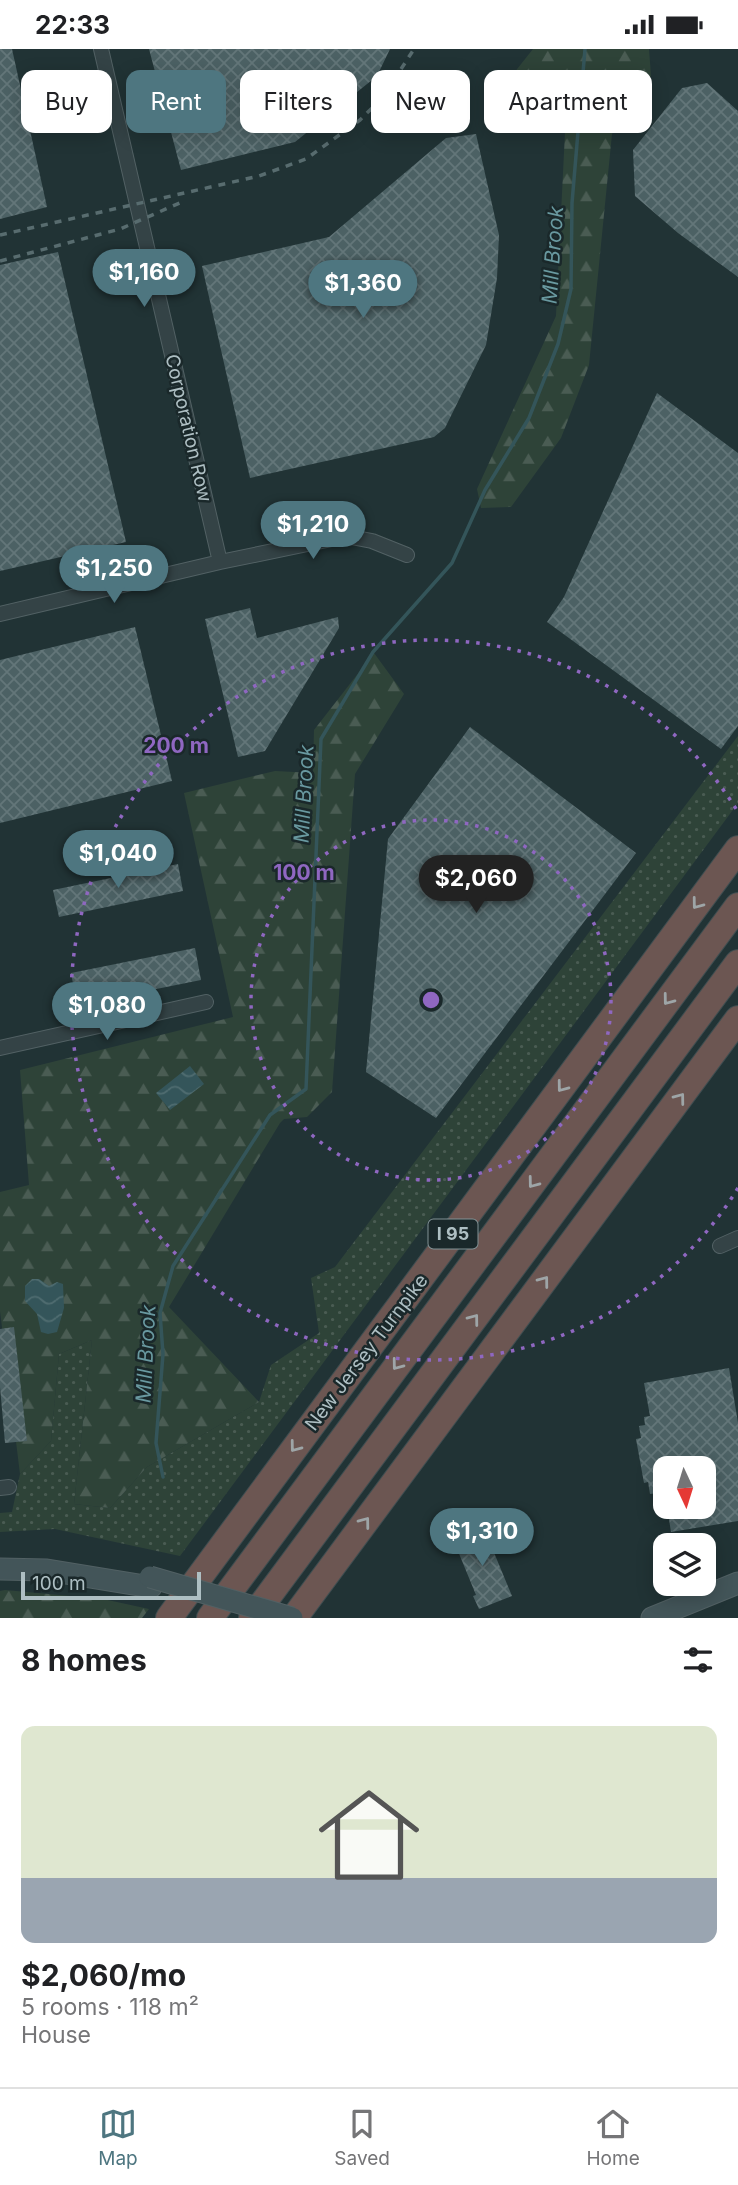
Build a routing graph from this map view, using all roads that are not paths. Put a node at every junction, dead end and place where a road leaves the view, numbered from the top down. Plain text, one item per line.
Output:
1 (101, 49) edge
2 (407, 555) dead end
3 (220, 562) junction
4 (0, 614) edge
5 (738, 849) edge
6 (738, 906) edge
7 (738, 963) edge
8 (206, 1002) dead end
9 (738, 1019) edge
10 (0, 1048) edge
11 (738, 1238) edge
12 (720, 1246) dead end
13 (0, 1555) edge
14 (0, 1569) edge
15 (150, 1582) junction
16 (738, 1583) edge
17 (169, 1618) edge
18 (210, 1618) edge
19 (252, 1618) edge
20 (293, 1618) edge
21 (652, 1618) edge

1 - 3 street, Corporation Row
2 - 3 street
3 - 4 street
5 -> 17 highway, New Jersey Turnpike / I 95
6 -> 18 highway, New Jersey Turnpike / I 95
19 -> 7 highway
8 - 10 street
20 -> 9 highway
11 - 12 street
13 - 15 main road
14 - 15 main road
15 - 19 main road
15 - 20 main road, bridge
16 - 21 main road

